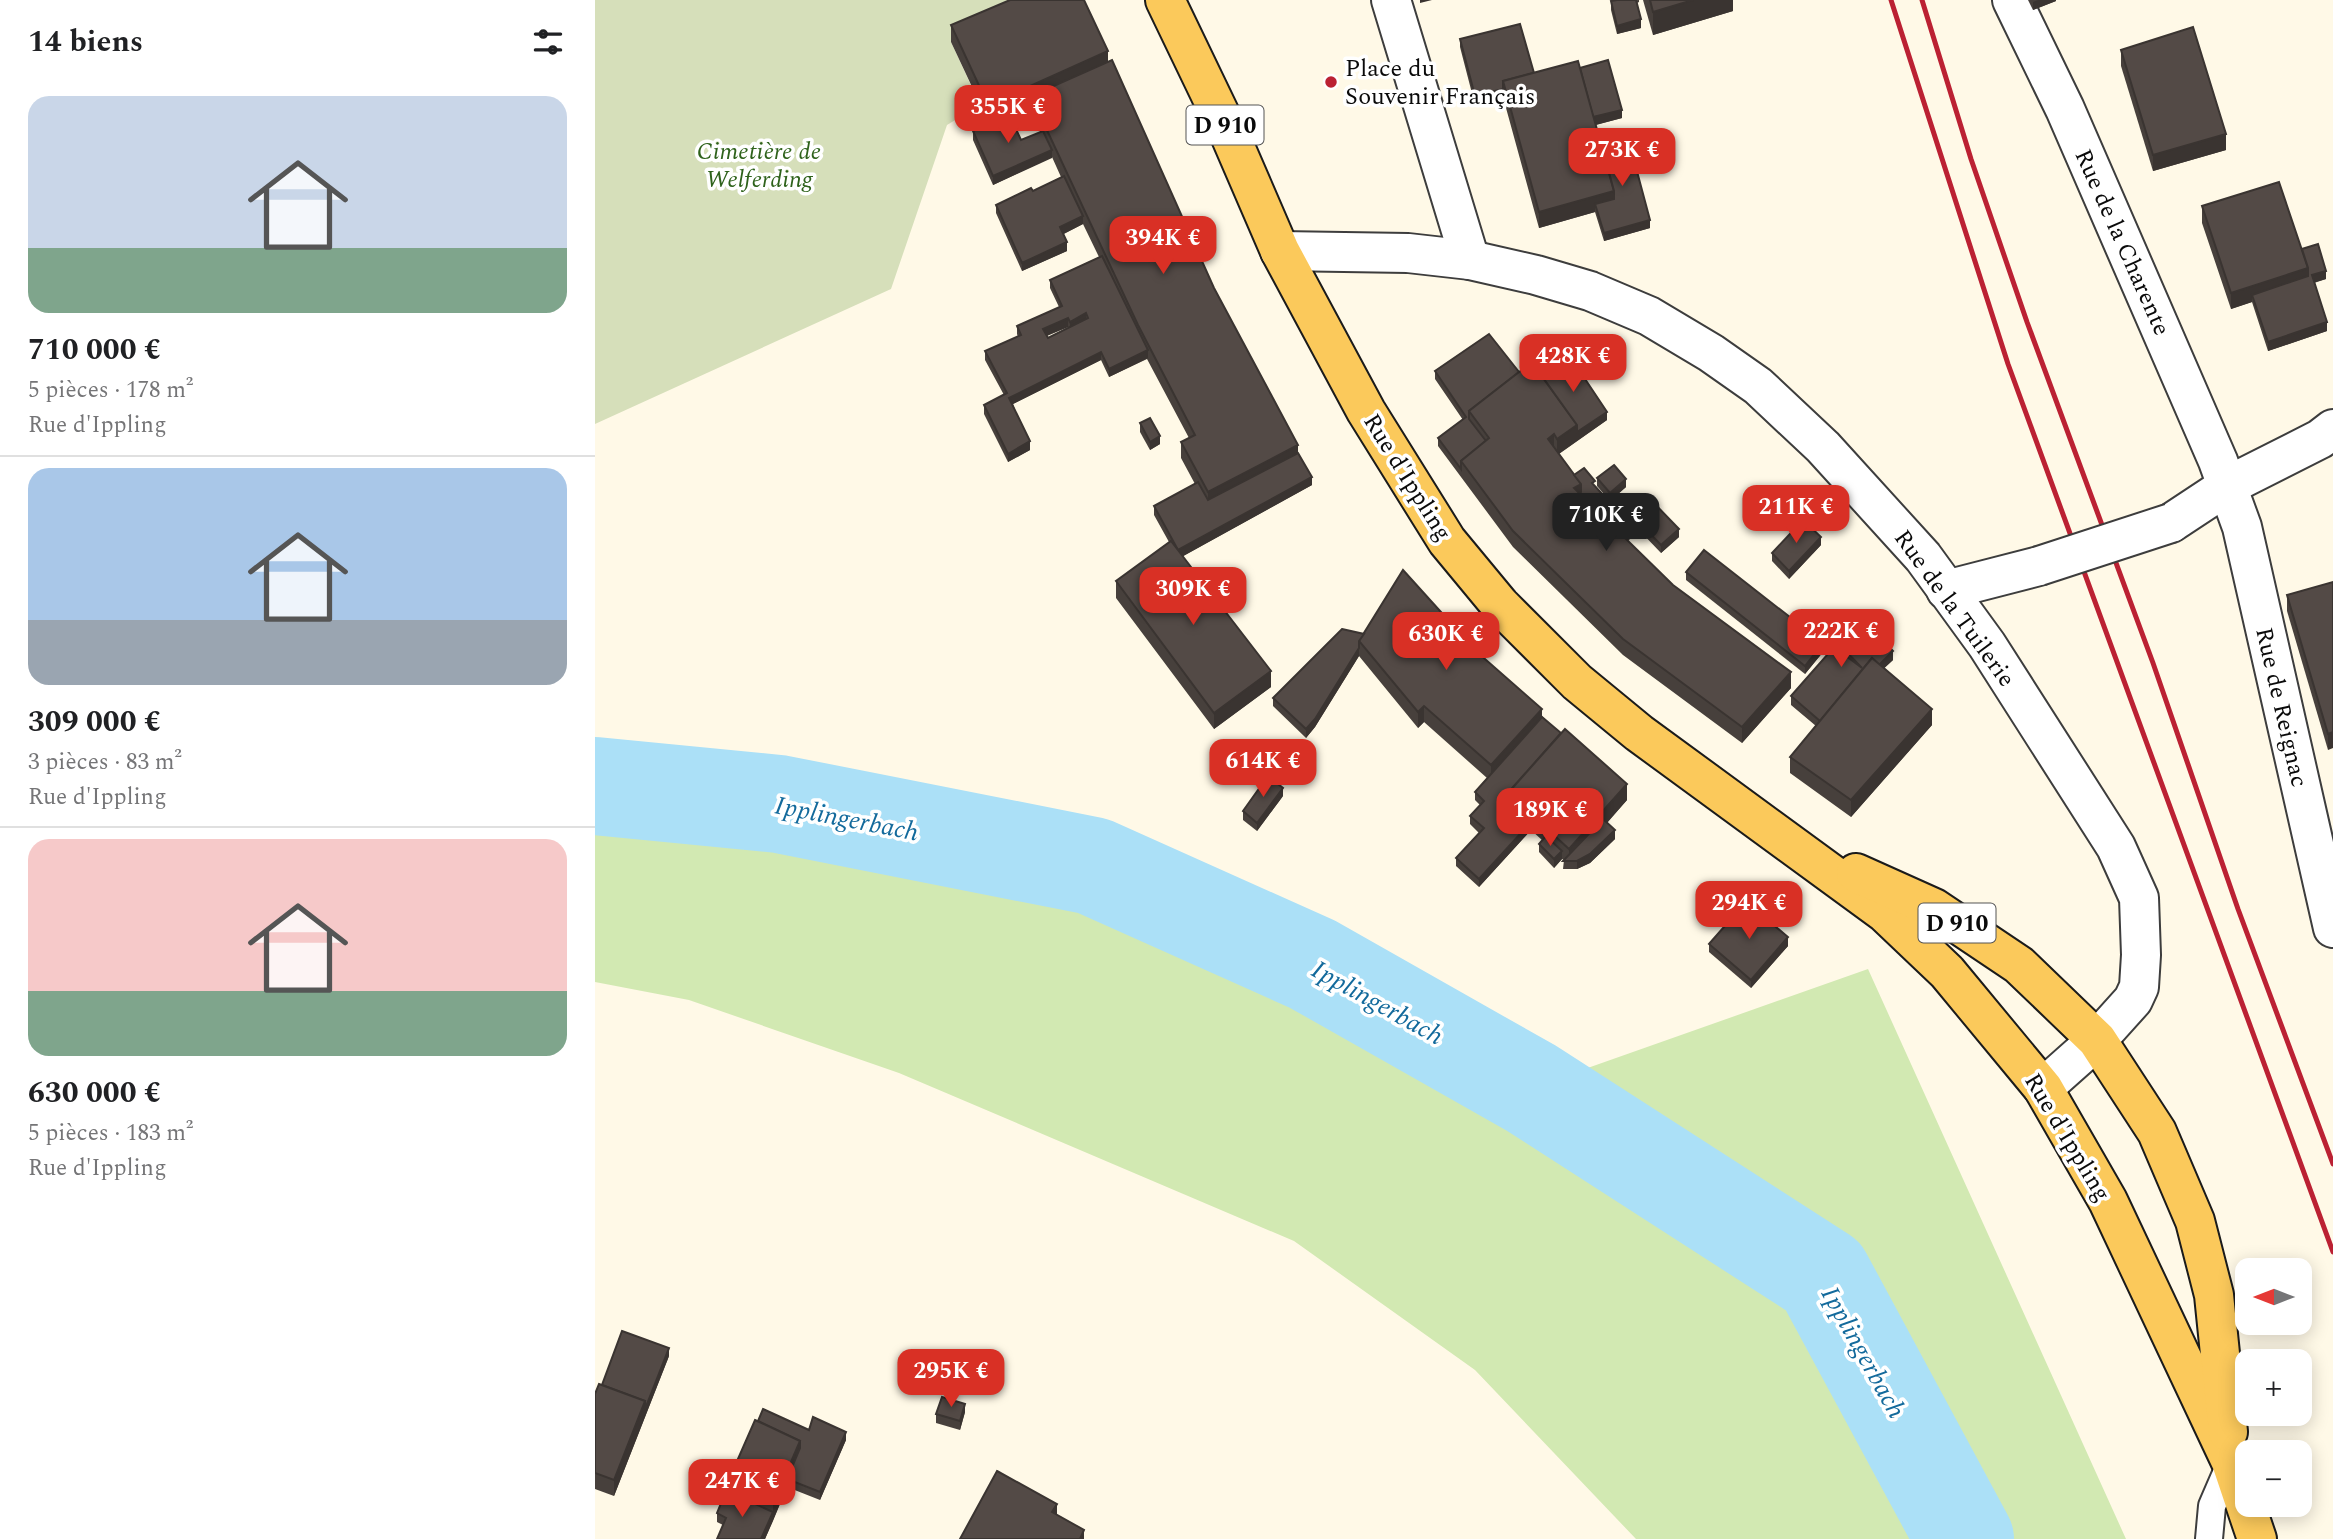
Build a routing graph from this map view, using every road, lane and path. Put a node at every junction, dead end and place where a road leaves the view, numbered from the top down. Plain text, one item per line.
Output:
1 (1165, 0) edge
2 (1391, 0) edge
3 (2012, 0) edge
4 (1280, 251) junction
5 (1470, 260) junction
6 (2333, 429) edge
7 (2227, 486) junction
8 (1946, 590) junction
9 (1792, 845) junction
10 (2333, 928) edge
11 (2097, 1040) junction
12 (2043, 1088) junction
13 (2231, 1462) junction
14 (2209, 1539) edge
15 (2257, 1539) edge

1 - 4 main road, Rue d'Ippling / D 910
2 - 5 street
3 - 7 street, Rue de la Charente
4 - 5 street, Rue de la Tuilerie
4 - 9 main road, Rue d'Ippling / D 910
5 - 8 street, Rue de la Tuilerie
6 - 7 street
7 - 8 street, bridge
7 - 10 street, Rue de Reignac
8 - 11 street, Rue de la Tuilerie
9 - 11 main road, Rue d'Ippling / D 910
9 - 12 main road, Rue d'Ippling / D 910
11 - 12 street, Rue de la Tuilerie
11 - 13 main road, Rue d'Ippling / D 910
12 - 13 main road, Rue d'Ippling / D 910
13 - 14 lane
13 - 15 main road, Rue d'Ippling / D 910

